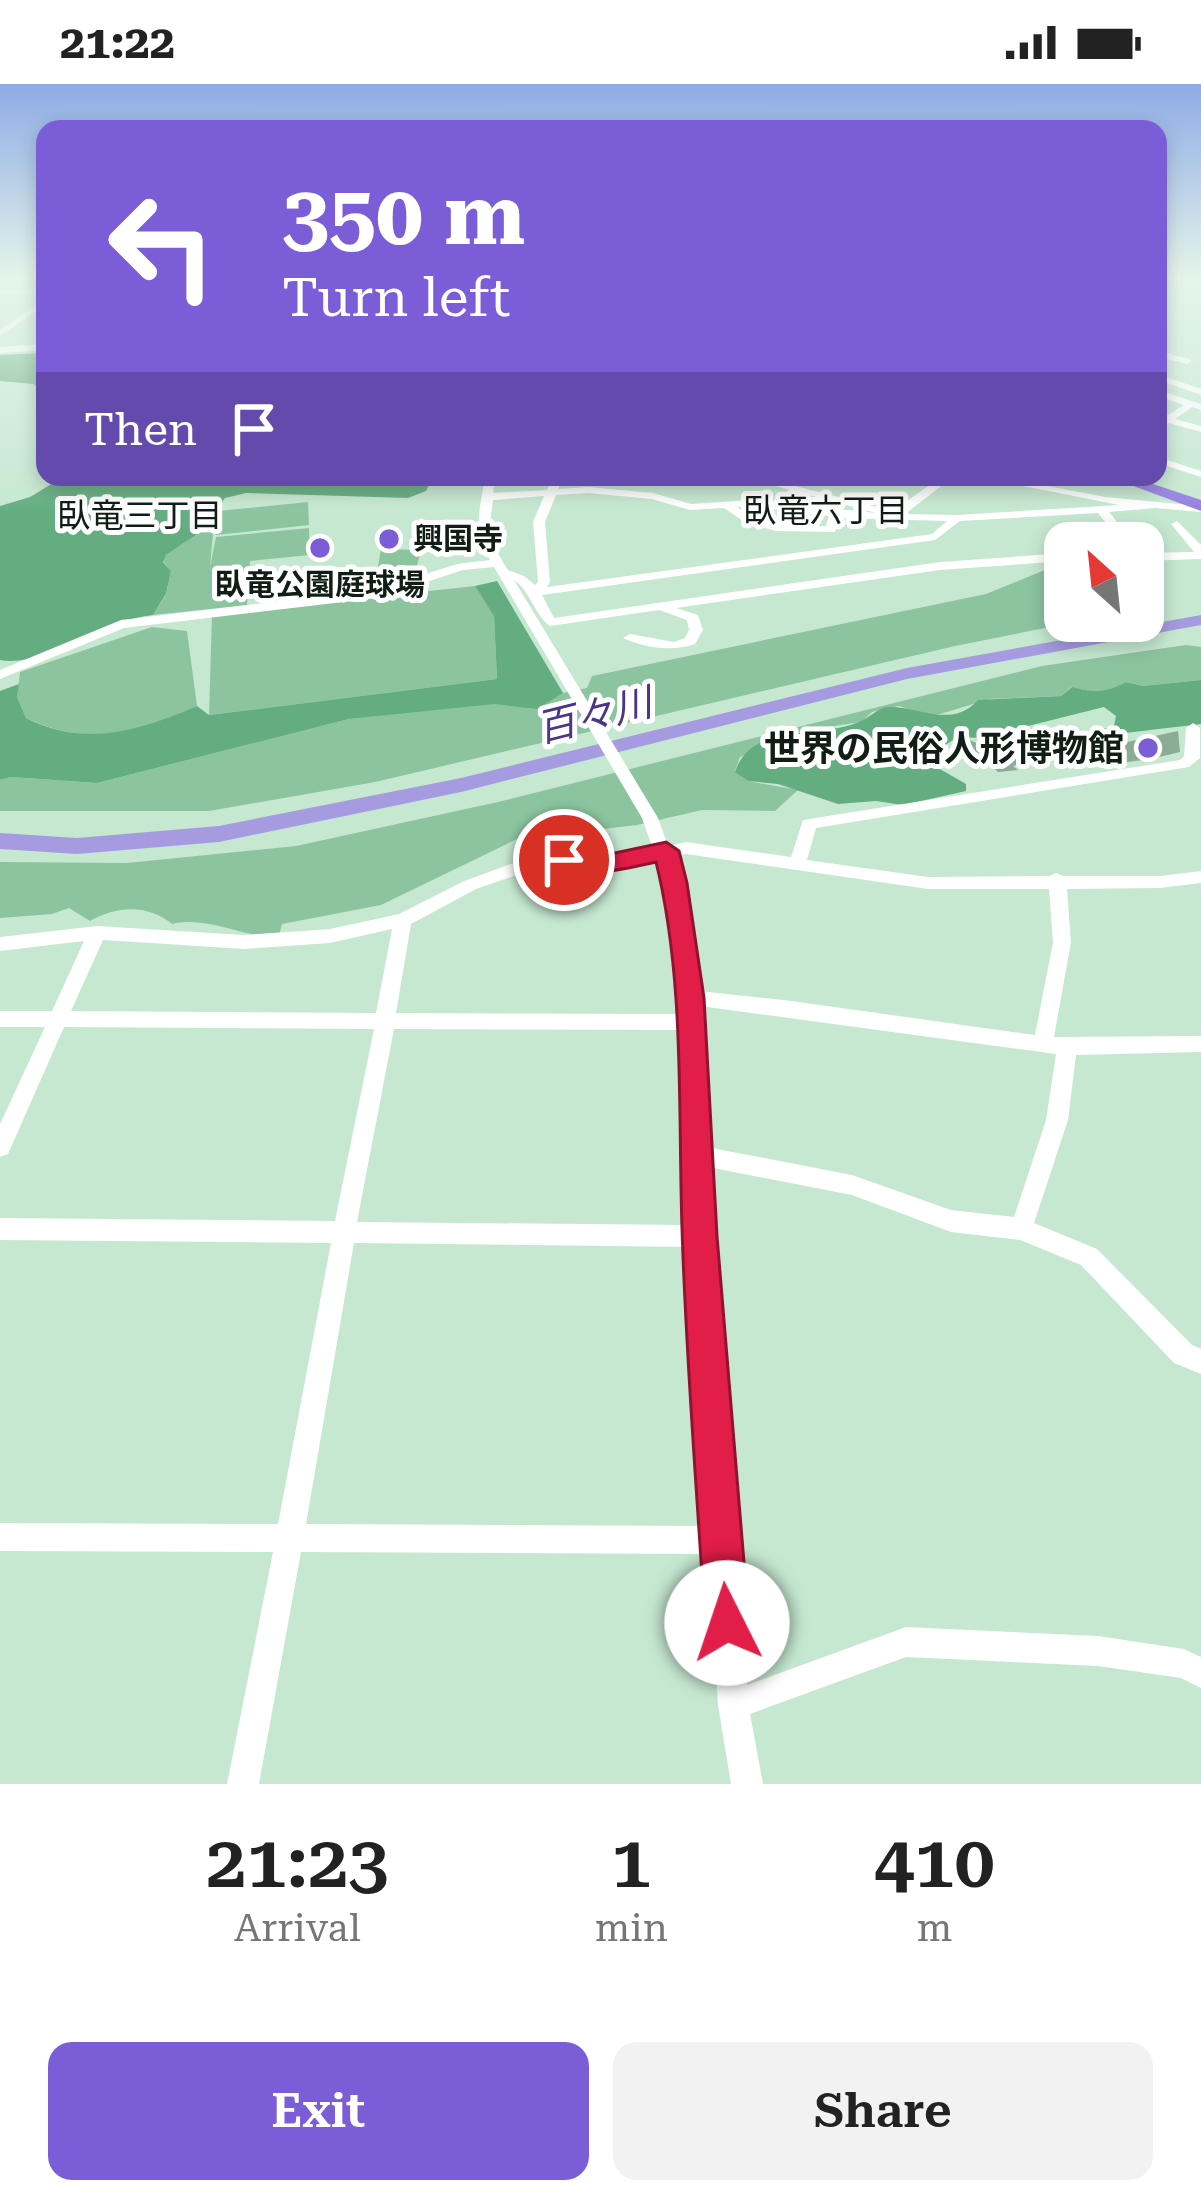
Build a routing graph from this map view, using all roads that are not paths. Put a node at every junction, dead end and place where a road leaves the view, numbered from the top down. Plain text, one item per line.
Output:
1 (1167, 356) edge
2 (1187, 361) dead end
3 (1167, 380) edge
4 (1201, 392) edge
5 (1167, 396) edge
6 (1196, 405) edge
7 (1167, 417) edge
8 (1167, 422) edge
9 (1201, 429) edge
10 (1167, 463) edge
11 (1201, 474) edge
12 (488, 486) edge
13 (554, 486) edge
14 (776, 486) edge
15 (936, 486) edge
16 (1036, 486) edge
17 (1143, 486) edge
18 (551, 495) junction
19 (486, 496) junction
20 (727, 505) junction
21 (1151, 506) junction
22 (1201, 507) edge
23 (1102, 511) junction
24 (836, 513) junction
25 (894, 516) junction
26 (957, 518) junction
27 (1111, 522) edge
28 (1177, 524) dead end
29 (1201, 554) edge
30 (1164, 556) edge
31 (1044, 559) edge
32 (498, 567) junction
33 (536, 592) junction
34 (766, 602) dead end
35 (659, 607) junction
36 (694, 625) junction
37 (716, 629) dead end
38 (630, 638) dead end
39 (3, 671) edge
40 (0, 687) edge
41 (1193, 728) dead end
42 (666, 851) junction
43 (798, 862) junction
44 (1201, 877) edge
45 (1056, 879) junction
46 (403, 920) junction
47 (97, 933) junction
48 (0, 944) edge
49 (691, 1010) junction
50 (0, 1018) edge
51 (58, 1019) junction
52 (384, 1019) junction
53 (1201, 1044) edge
54 (1055, 1046) junction
55 (0, 1148) edge
56 (698, 1155) junction
57 (1021, 1228) junction
58 (0, 1229) edge
59 (341, 1232) junction
60 (700, 1236) junction
61 (1201, 1362) edge
62 (0, 1537) edge
63 (289, 1540) junction
64 (721, 1540) junction
65 (1201, 1673) edge
66 (733, 1705) junction
67 (243, 1784) edge
68 (747, 1784) edge

1 - 2 street
3 - 4 street
5 - 6 street
6 - 7 street
8 - 9 street
10 - 11 street
12 - 19 street
13 - 18 street
14 - 25 street
15 - 25 street
16 - 21 street
17 - 22 highway
18 - 19 street
18 - 20 street
18 - 33 street
19 - 32 street
20 - 24 street
20 - 24 street
21 - 22 street
21 - 23 street
23 - 26 street
23 - 27 street
24 - 25 street
25 - 26 street
26 - 33 street
28 - 29 street
29 - 30 street
31 - 35 street
32 - 33 street
32 - 39 street
32 - 42 street
33 - 35 street
34 - 36 street
35 - 36 street
36 - 37 street
36 - 38 street
39 - 40 street
41 - 43 street
42 - 43 street
42 - 46 street
42 - 49 street
43 - 45 street
44 - 45 street
45 - 54 street
46 - 47 street
46 - 52 street
47 - 48 street
47 - 51 street
49 - 52 street
49 - 54 street
49 - 56 street
50 - 51 street
51 - 52 street
51 - 55 street
52 - 59 street
53 - 54 street
54 - 57 street
56 - 57 street
56 - 60 street
57 - 61 street
58 - 59 street
59 - 60 street
59 - 63 street
60 - 64 street
62 - 63 street
63 - 64 street
63 - 67 street
64 - 66 street
65 - 66 street
66 - 68 street

